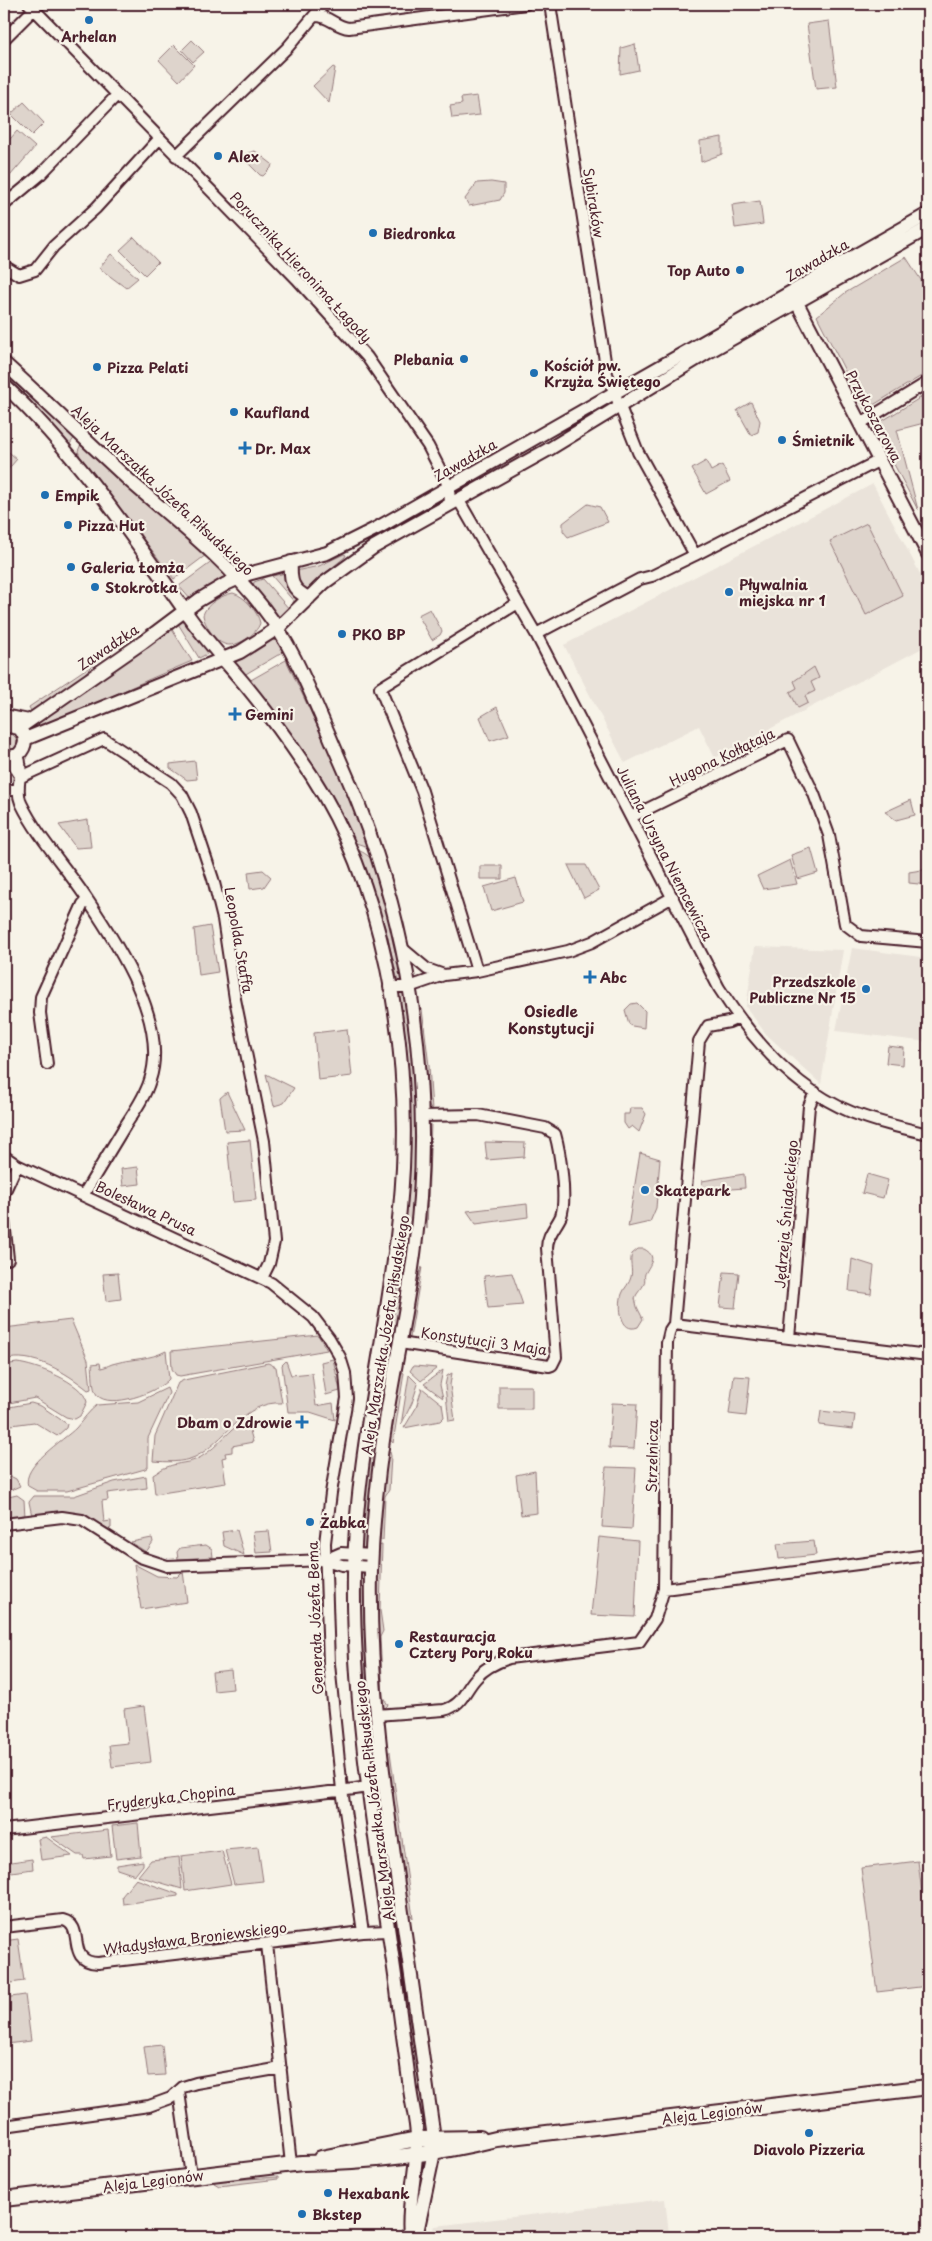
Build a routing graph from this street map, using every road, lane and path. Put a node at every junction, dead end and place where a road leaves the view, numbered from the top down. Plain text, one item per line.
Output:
1 (324, 4) edge
2 (526, 4) edge
3 (550, 4) edge
4 (34, 5) edge
5 (315, 16) junction
6 (329, 18) junction
7 (4, 39) edge
8 (116, 95) junction
9 (159, 139) junction
10 (176, 156) junction
11 (4, 205) edge
12 (928, 214) edge
13 (928, 228) edge
14 (4, 266) edge
15 (794, 298) junction
16 (4, 363) edge
17 (928, 382) edge
18 (4, 385) edge
19 (613, 393) junction
20 (618, 406) junction
21 (861, 423) junction
22 (543, 434) junction
23 (524, 444) junction
24 (551, 448) junction
25 (532, 459) junction
26 (880, 460) junction
27 (449, 487) junction
28 (454, 502) junction
29 (928, 554) edge
30 (695, 555) junction
31 (291, 562) junction
32 (238, 578) junction
33 (309, 598) junction
34 (518, 603) junction
35 (185, 610) junction
36 (278, 628) junction
37 (536, 634) junction
38 (223, 659) junction
39 (29, 720) junction
40 (11, 725) edge
41 (10, 761) edge
42 (21, 777) junction
43 (4, 790) edge
44 (18, 790) junction
45 (631, 817) junction
46 (673, 898) junction
47 (87, 899) junction
48 (928, 942) edge
49 (402, 948) junction
50 (477, 971) junction
51 (444, 975) junction
52 (389, 987) junction
53 (409, 987) junction
54 (738, 1018) junction
55 (47, 1064) dead end
56 (815, 1092) junction
57 (422, 1116) junction
58 (928, 1134) edge
59 (4, 1156) edge
60 (17, 1165) junction
61 (4, 1193) edge
62 (84, 1194) junction
63 (4, 1221) edge
64 (4, 1259) edge
65 (262, 1278) junction
66 (674, 1324) junction
67 (789, 1338) junction
68 (400, 1343) junction
69 (928, 1355) edge
70 (4, 1524) edge
71 (928, 1555) edge
72 (326, 1560) junction
73 (355, 1560) junction
74 (372, 1561) junction
75 (664, 1590) junction
76 (376, 1715) junction
77 (384, 1780) junction
78 (368, 1787) junction
79 (342, 1790) junction
80 (4, 1830) edge
81 (4, 1927) edge
82 (388, 1931) junction
83 (363, 1932) junction
84 (267, 1944) junction
85 (281, 2068) junction
86 (928, 2087) edge
87 (179, 2092) junction
88 (4, 2126) edge
89 (417, 2139) junction
90 (434, 2145) junction
91 (414, 2155) junction
92 (297, 2164) junction
93 (191, 2176) junction
94 (4, 2199) edge
95 (410, 2237) edge
96 (416, 2237) edge

1 - 5 street
1 - 6 street
2 - 6 street
3 - 19 street, Sybiraków
4 - 7 street
4 - 8 street, Porucznika Hieronima Łagody
5 - 6 street
5 - 10 street
8 - 9 street, Porucznika Hieronima Łagody
8 - 11 street
9 - 10 street, Porucznika Hieronima Łagody
9 - 14 street
10 - 27 street, Porucznika Hieronima Łagody
12 - 15 street, Zawadzka
13 - 15 street, Zawadzka
15 - 19 street, Zawadzka
15 - 20 street, Zawadzka
15 - 21 street, Przykoszarowa
16 - 32 street, Aleja Marszałka Józefa Piłsudskiego
17 - 21 street
18 - 35 street, Aleja Marszałka Józefa Piłsudskiego
19 - 20 street, Sybiraków
19 - 22 street, Zawadzka
20 - 24 street, Zawadzka
20 - 30 street, Sybiraków
21 - 26 street, Przykoszarowa
22 - 23 street, Zawadzka
22 - 24 street
23 - 25 street
23 - 27 street, Zawadzka
24 - 25 street, Zawadzka
25 - 28 street, Zawadzka
26 - 29 street, Przykoszarowa
26 - 30 street
27 - 28 street, Porucznika Hieronima Łagody
27 - 31 street, Zawadzka
28 - 33 street, Zawadzka
28 - 34 street, Juliana Ursyna Niemcewicza
30 - 37 street
31 - 32 street, Zawadzka
31 - 33 street
32 - 35 street, Zawadzka
32 - 36 street, Aleja Marszałka Józefa Piłsudskiego
33 - 36 street, Zawadzka
34 - 37 street, Juliana Ursyna Niemcewicza
34 - 50 street
35 - 38 street, Aleja Marszałka Józefa Piłsudskiego
35 - 39 street, Zawadzka
36 - 38 street, Zawadzka
36 - 49 street, Aleja Marszałka Józefa Piłsudskiego
37 - 45 street, Juliana Ursyna Niemcewicza
38 - 40 street, Zawadzka
38 - 52 street, Aleja Marszałka Józefa Piłsudskiego
39 - 40 street, Zawadzka
39 - 40 street
40 - 41 street
41 - 42 street
42 - 44 street
42 - 65 street, Leopolda Staffa
43 - 44 street
44 - 47 street
45 - 46 street, Juliana Ursyna Niemcewicza
45 - 48 street, Hugona Kołłątaja
46 - 50 street
46 - 54 street, Juliana Ursyna Niemcewicza
47 - 55 street
47 - 62 street
49 - 51 street
49 - 53 street, Aleja Marszałka Józefa Piłsudskiego
50 - 51 street
51 - 53 street
52 - 53 street
52 - 73 street, Aleja Marszałka Józefa Piłsudskiego
53 - 57 street, Aleja Marszałka Józefa Piłsudskiego
54 - 56 street, Juliana Ursyna Niemcewicza
54 - 66 street, Strzelnicza
56 - 58 street, Juliana Ursyna Niemcewicza
56 - 67 street, Jędrzeja Śniadeckiego
57 - 68 street, Aleja Marszałka Józefa Piłsudskiego
57 - 68 street, Konstytucji 3 Maja
59 - 60 street, Bolesława Prusa
60 - 61 street
60 - 62 street, Bolesława Prusa
62 - 65 street, Bolesława Prusa
63 - 64 street
65 - 72 street, Generała Józefa Bema
66 - 67 street
66 - 75 street, Strzelnicza
67 - 69 street
68 - 74 street, Aleja Marszałka Józefa Piłsudskiego
70 - 72 street
71 - 75 street
72 - 73 street
72 - 79 street, Generała Józefa Bema
73 - 74 street
73 - 78 street, Aleja Marszałka Józefa Piłsudskiego
74 - 76 street, Aleja Marszałka Józefa Piłsudskiego
75 - 76 street, Strzelnicza
76 - 77 street, Aleja Marszałka Józefa Piłsudskiego
77 - 78 street, Fryderyka Chopina
77 - 90 street, Aleja Marszałka Józefa Piłsudskiego
78 - 79 street, Fryderyka Chopina
78 - 82 street, Aleja Marszałka Józefa Piłsudskiego
79 - 80 street, Fryderyka Chopina
79 - 83 street, Generała Józefa Bema
81 - 84 street, Władysława Broniewskiego
82 - 83 street, Władysława Broniewskiego
82 - 89 street, Aleja Marszałka Józefa Piłsudskiego
83 - 84 street, Władysława Broniewskiego
84 - 85 street
85 - 87 street
85 - 92 street
86 - 90 main road, Aleja Legionów
87 - 88 street
87 - 93 street
89 - 90 main road, Aleja Legionów
89 - 91 street, Aleja Marszałka Józefa Piłsudskiego
89 - 92 main road, Aleja Legionów
90 - 91 main road, Aleja Legionów
90 - 96 street, Aleja Marszałka Józefa Piłsudskiego
91 - 92 main road, Aleja Legionów
91 - 95 street, Aleja Marszałka Józefa Piłsudskiego
92 - 93 main road, Aleja Legionów
93 - 94 main road, Aleja Legionów

